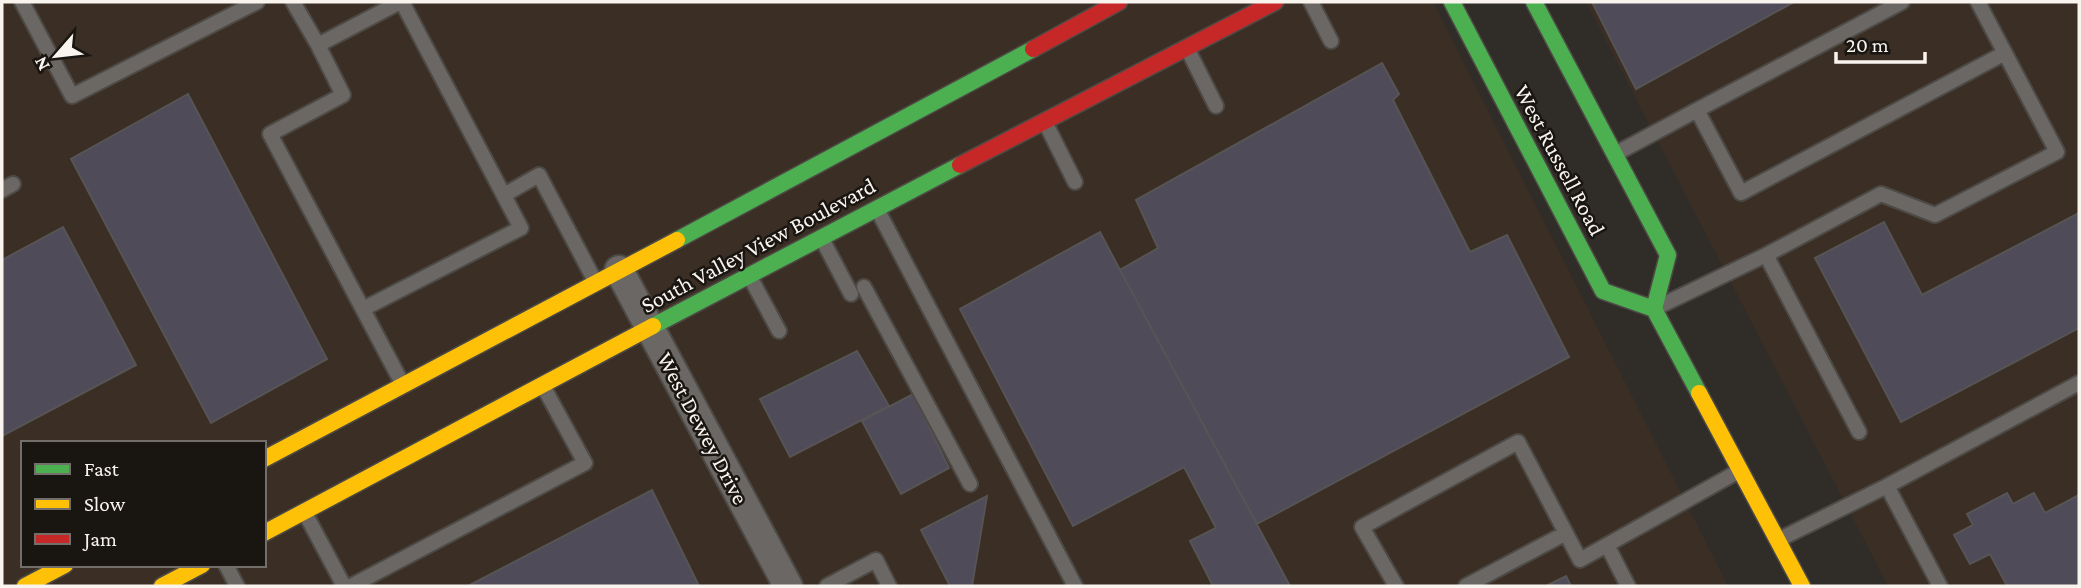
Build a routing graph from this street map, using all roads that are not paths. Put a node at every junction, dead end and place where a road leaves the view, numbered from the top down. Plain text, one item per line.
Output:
1 (22, 2) edge
2 (257, 2) edge
3 (293, 2) edge
4 (401, 2) edge
5 (1119, 2) edge
6 (1275, 2) edge
7 (1311, 2) edge
8 (1452, 2) edge
9 (1534, 2) edge
10 (1902, 2) edge
11 (1978, 2) edge
12 (1331, 41) dead end
13 (317, 45) junction
14 (1187, 48) junction
15 (2005, 53) junction
16 (1216, 106) dead end
17 (1697, 110) junction
18 (1044, 121) junction
19 (1615, 154) junction
20 (1075, 182) dead end
21 (504, 195) junction
22 (877, 208) junction
23 (821, 237) junction
24 (1766, 255) junction
25 (750, 275) junction
26 (607, 276) junction
27 (864, 287) dead end
28 (851, 294) dead end
29 (363, 309) junction
30 (1654, 309) junction
31 (650, 328) junction
32 (779, 331) dead end
33 (2079, 383) edge
34 (543, 384) junction
35 (403, 385) junction
36 (1858, 432) dead end
37 (266, 458) edge
38 (1741, 471) junction
39 (970, 484) dead end
40 (1887, 486) junction
41 (304, 512) junction
42 (266, 532) edge
43 (1566, 533) junction
44 (1778, 540) junction
45 (1607, 545) junction
46 (61, 567) edge
47 (198, 567) edge
48 (227, 567) edge
49 (25, 586) edge
50 (162, 586) edge
51 (237, 586) edge
52 (344, 586) edge
53 (351, 586) edge
54 (788, 586) edge
55 (827, 586) edge
56 (889, 586) edge
57 (1074, 586) edge
58 (1396, 586) edge
59 (1466, 586) edge
60 (1628, 586) edge
61 (1802, 586) edge
62 (1940, 586) edge

1 - 2 lane
3 - 13 lane
4 - 13 lane
4 - 21 lane
5 - 26 main road, South Valley View Boulevard
6 - 14 main road, South Valley View Boulevard
7 - 12 lane
8 - 30 main road, West Russell Road
9 - 19 main road
10 - 17 lane
11 - 15 lane
13 - 29 lane
14 - 16 lane
14 - 18 main road, South Valley View Boulevard
15 - 17 lane
15 - 24 lane
17 - 19 lane
18 - 20 lane
18 - 22 main road, South Valley View Boulevard
19 - 30 main road
21 - 26 lane
21 - 29 lane
22 - 23 main road, South Valley View Boulevard
22 - 57 lane
23 - 25 main road, South Valley View Boulevard
23 - 28 lane
24 - 30 lane
24 - 36 lane
25 - 31 main road, South Valley View Boulevard
25 - 32 lane
26 - 31 street, West Dewey Drive
26 - 35 main road, South Valley View Boulevard
27 - 39 lane
29 - 35 lane
30 - 38 main road
31 - 34 main road, South Valley View Boulevard
31 - 54 street, West Dewey Drive
33 - 40 lane
34 - 41 main road, South Valley View Boulevard
34 - 53 lane
35 - 37 main road, South Valley View Boulevard
38 - 44 main road
38 - 45 lane
40 - 44 lane
40 - 62 lane
41 - 42 main road, South Valley View Boulevard
41 - 52 lane
43 - 45 lane
43 - 58 lane
43 - 59 lane
44 - 61 main road
45 - 60 lane
46 - 49 main road
47 - 50 main road
48 - 51 lane
55 - 56 lane

